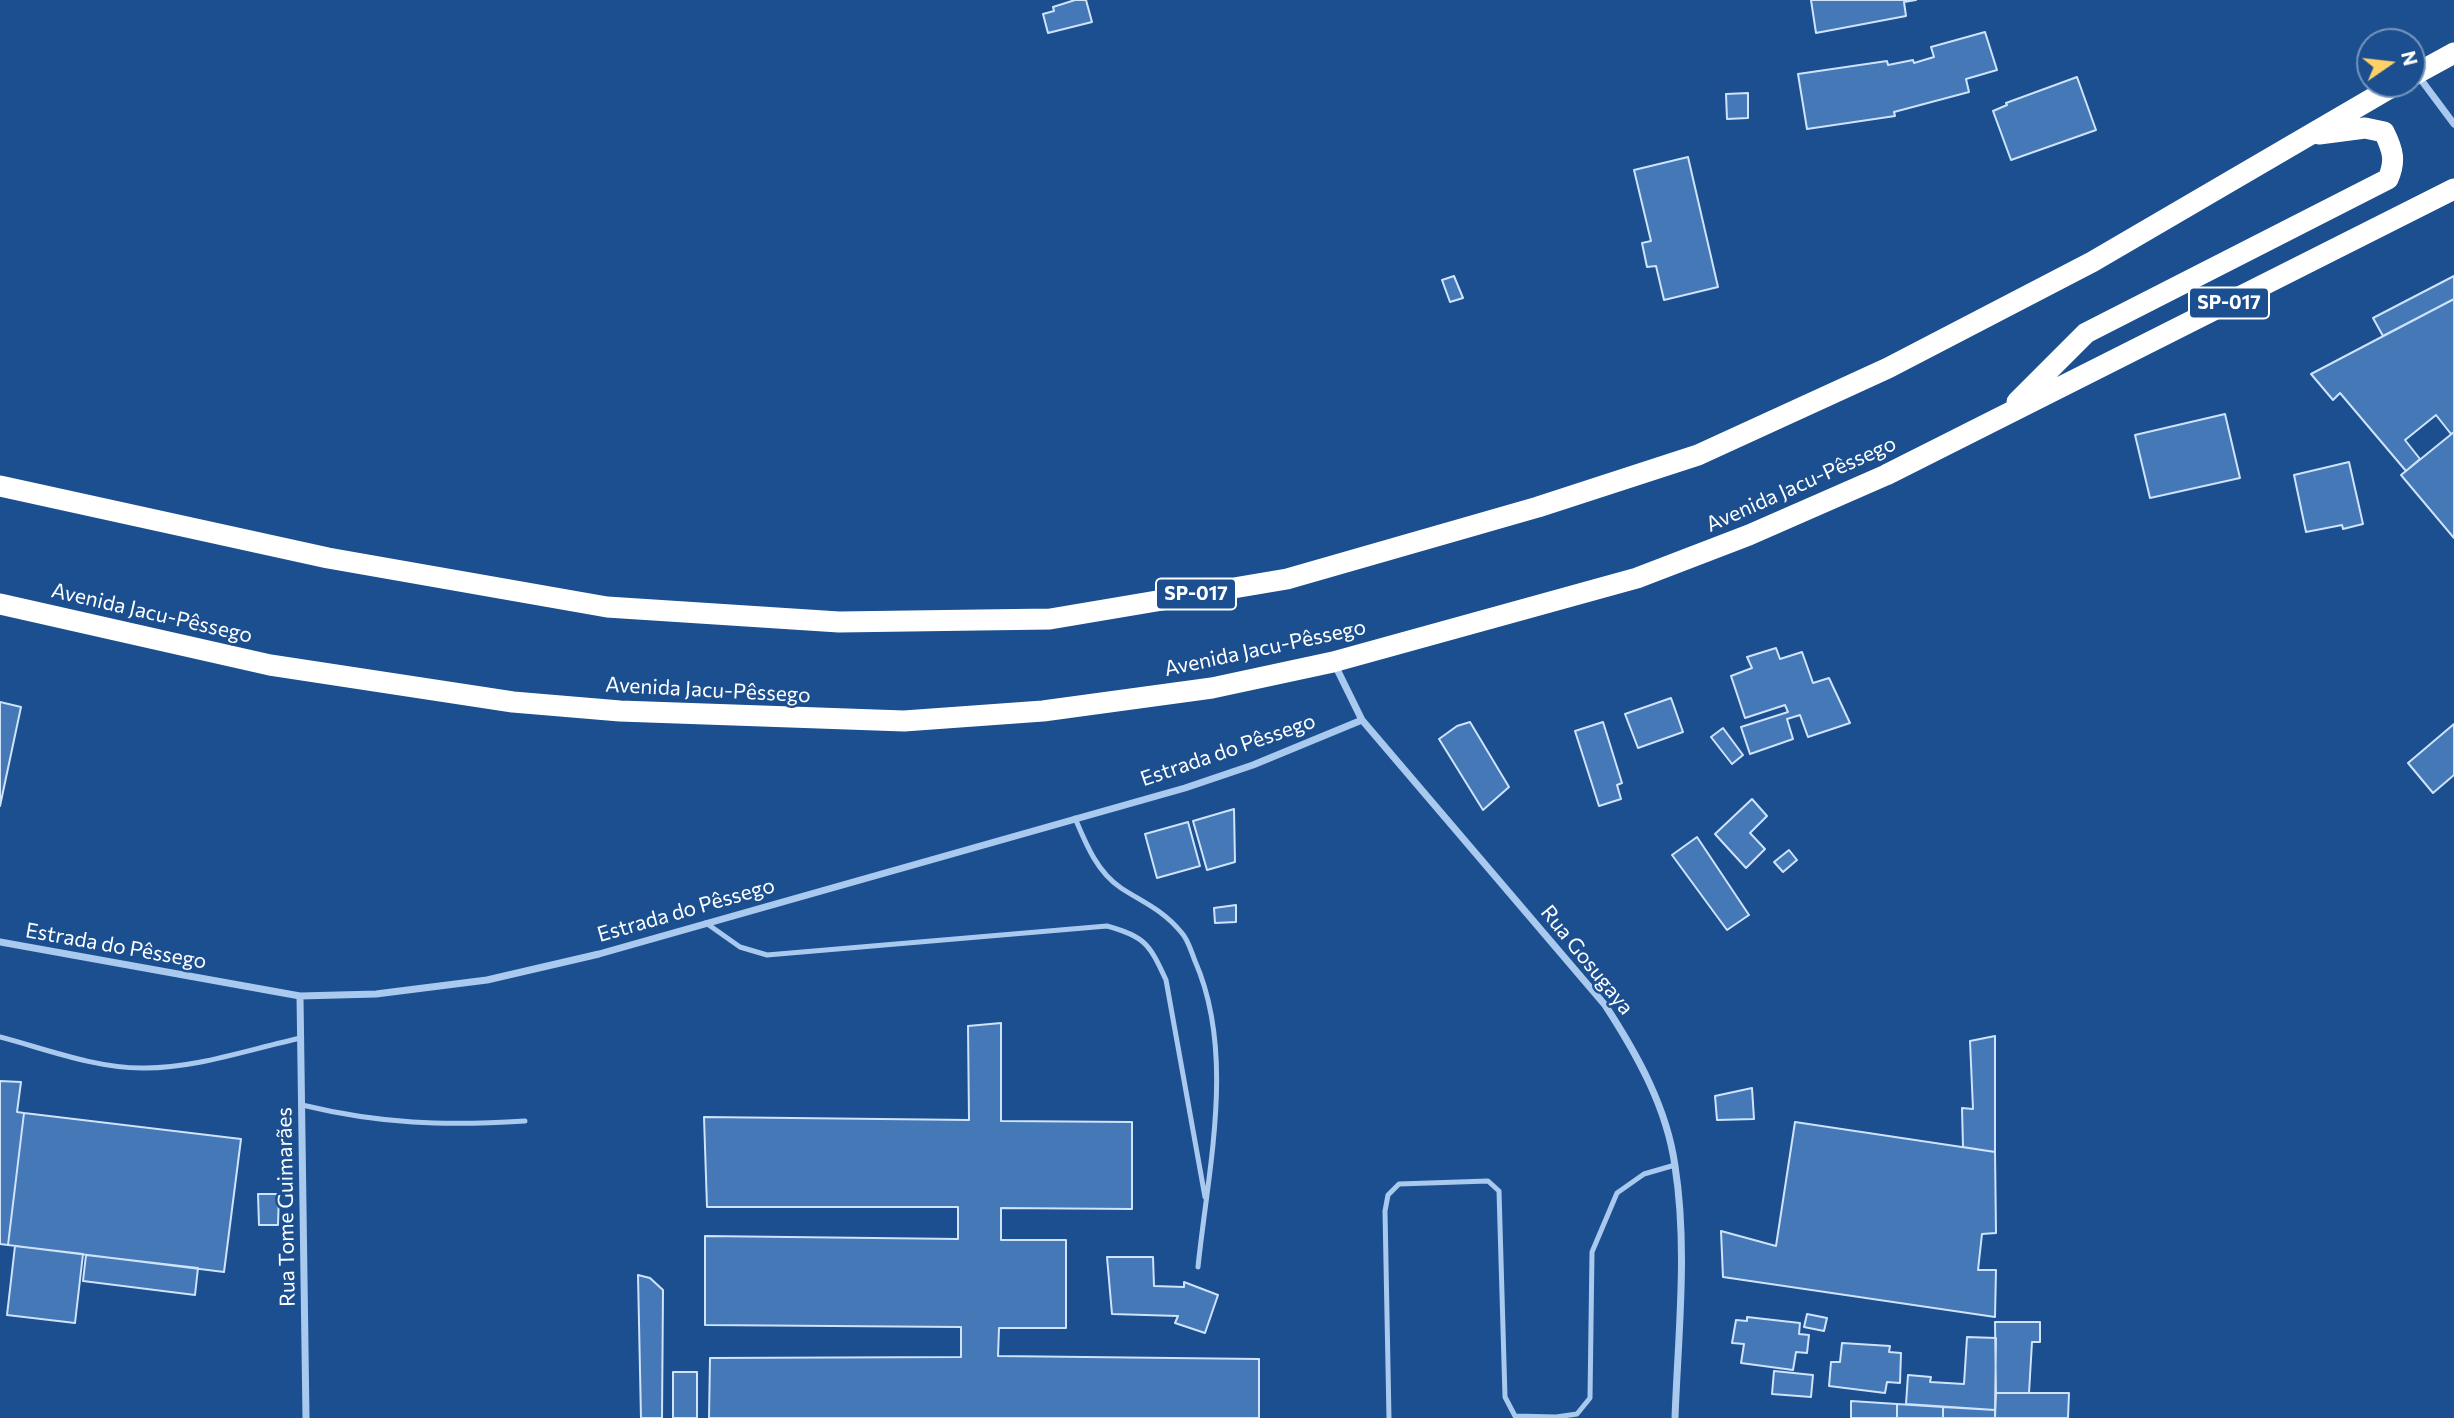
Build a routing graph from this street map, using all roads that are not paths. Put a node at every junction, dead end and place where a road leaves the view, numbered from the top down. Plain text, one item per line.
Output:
1 (2454, 53) edge
2 (2426, 68) edge
3 (2426, 89) edge
4 (2373, 98) edge
5 (2454, 124) edge
6 (2308, 135) junction
7 (2454, 189) edge
8 (2004, 416) junction
9 (0, 486) edge
10 (0, 604) edge
11 (1333, 662) junction
12 (1362, 720) junction
13 (1075, 818) junction
14 (706, 923) junction
15 (0, 942) edge
16 (300, 996) junction
17 (0, 1037) edge
18 (301, 1038) junction
19 (302, 1105) junction
20 (525, 1121) dead end
21 (1675, 1165) junction
22 (1205, 1197) junction
23 (1198, 1267) dead end
24 (306, 1418) edge
25 (1389, 1418) edge
26 (1675, 1418) edge

1 - 2 highway
3 - 5 street
4 - 6 highway, SP-017
6 - 8 highway
6 - 9 highway, SP-017
7 - 8 highway, Avenida Jacu-Pêssego / SP-017
8 - 11 highway, Avenida Jacu-Pêssego / SP-017
10 - 11 highway, Avenida Jacu-Pêssego / SP-017
11 - 12 street, Rua Gosugaya
12 - 13 street, Estrada do Pêssego
12 - 21 street, Rua Gosugaya
13 - 14 street, Estrada do Pêssego
13 - 22 lane
14 - 16 street, Estrada do Pêssego
14 - 22 lane
15 - 16 street, Estrada do Pêssego
16 - 18 street, Rua Tome Guimarães
17 - 18 lane
18 - 19 street, Rua Tome Guimarães
19 - 20 lane
19 - 24 street, Rua Tome Guimarães
21 - 25 lane
21 - 26 street, Rua Gosugaya
22 - 23 lane

